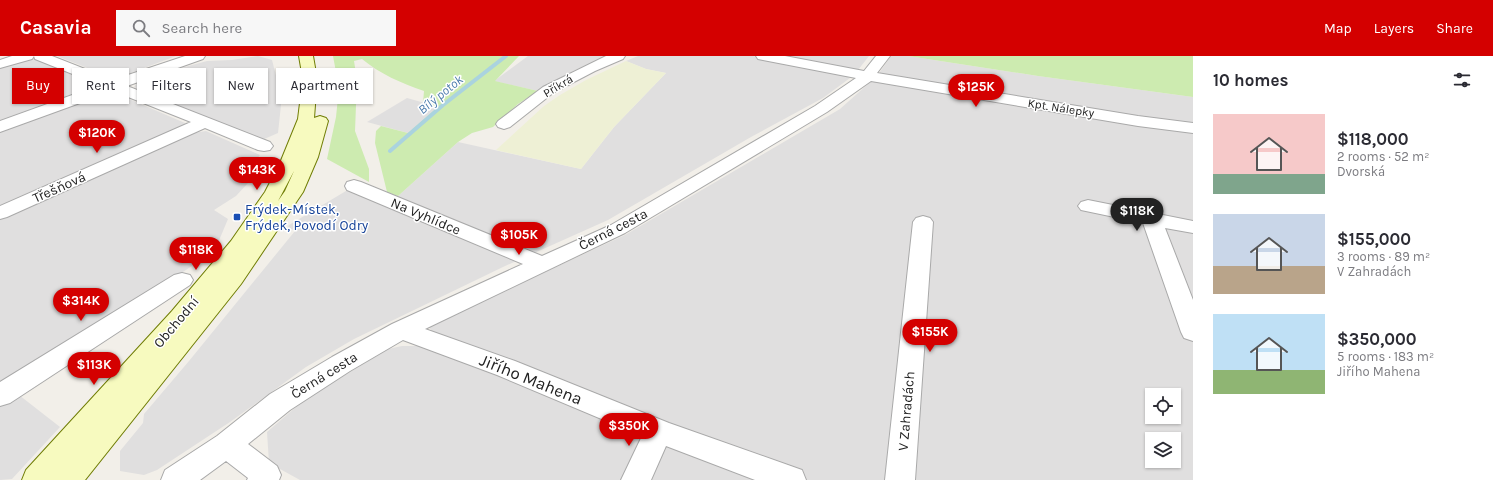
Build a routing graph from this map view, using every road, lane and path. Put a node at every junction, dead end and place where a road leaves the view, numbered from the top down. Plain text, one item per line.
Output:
1 (27, 56) edge
2 (40, 56) edge
3 (306, 56) edge
4 (618, 56) edge
5 (763, 56) edge
6 (883, 56) edge
7 (193, 57) edge
8 (0, 64) edge
9 (72, 69) edge
10 (868, 76) junction
11 (129, 80) edge
12 (129, 91) edge
13 (72, 104) edge
14 (322, 104) edge
15 (206, 122) junction
16 (504, 124) dead end
17 (1193, 128) edge
18 (3, 134) edge
19 (264, 146) dead end
20 (354, 186) dead end
21 (1088, 206) dead end
22 (0, 213) edge
23 (1152, 219) junction
24 (924, 222) dead end
25 (1193, 227) edge
26 (542, 264) junction
27 (182, 280) dead end
28 (401, 330) junction
29 (1193, 332) edge
30 (0, 395) edge
31 (659, 431) junction
32 (227, 444) junction
33 (37, 480) edge
34 (67, 480) edge
35 (176, 480) edge
36 (262, 480) edge
37 (636, 480) edge
38 (791, 480) edge
39 (900, 480) edge

1 - 8 street
2 - 9 street
3 - 33 main road, Obchodní
4 - 16 street, Příkrá
5 - 10 street, Kpt. Nálepky
6 - 10 street, Černá cesta
7 - 11 street
10 - 17 street, Kpt. Nálepky
10 - 26 street, Černá cesta
12 - 15 street
13 - 18 street
14 - 34 main road, Obchodní
15 - 19 street
15 - 22 street, Třešňová
20 - 26 street, Na Vyhlídce
21 - 23 street
23 - 25 street
23 - 29 street
24 - 39 street, V Zahradách
26 - 28 street, Černá cesta
27 - 30 street
28 - 31 street, Jiřího Mahena
28 - 32 street, Černá cesta
31 - 37 street
31 - 38 street, Jiřího Mahena
32 - 35 street, Černá cesta
32 - 36 street

